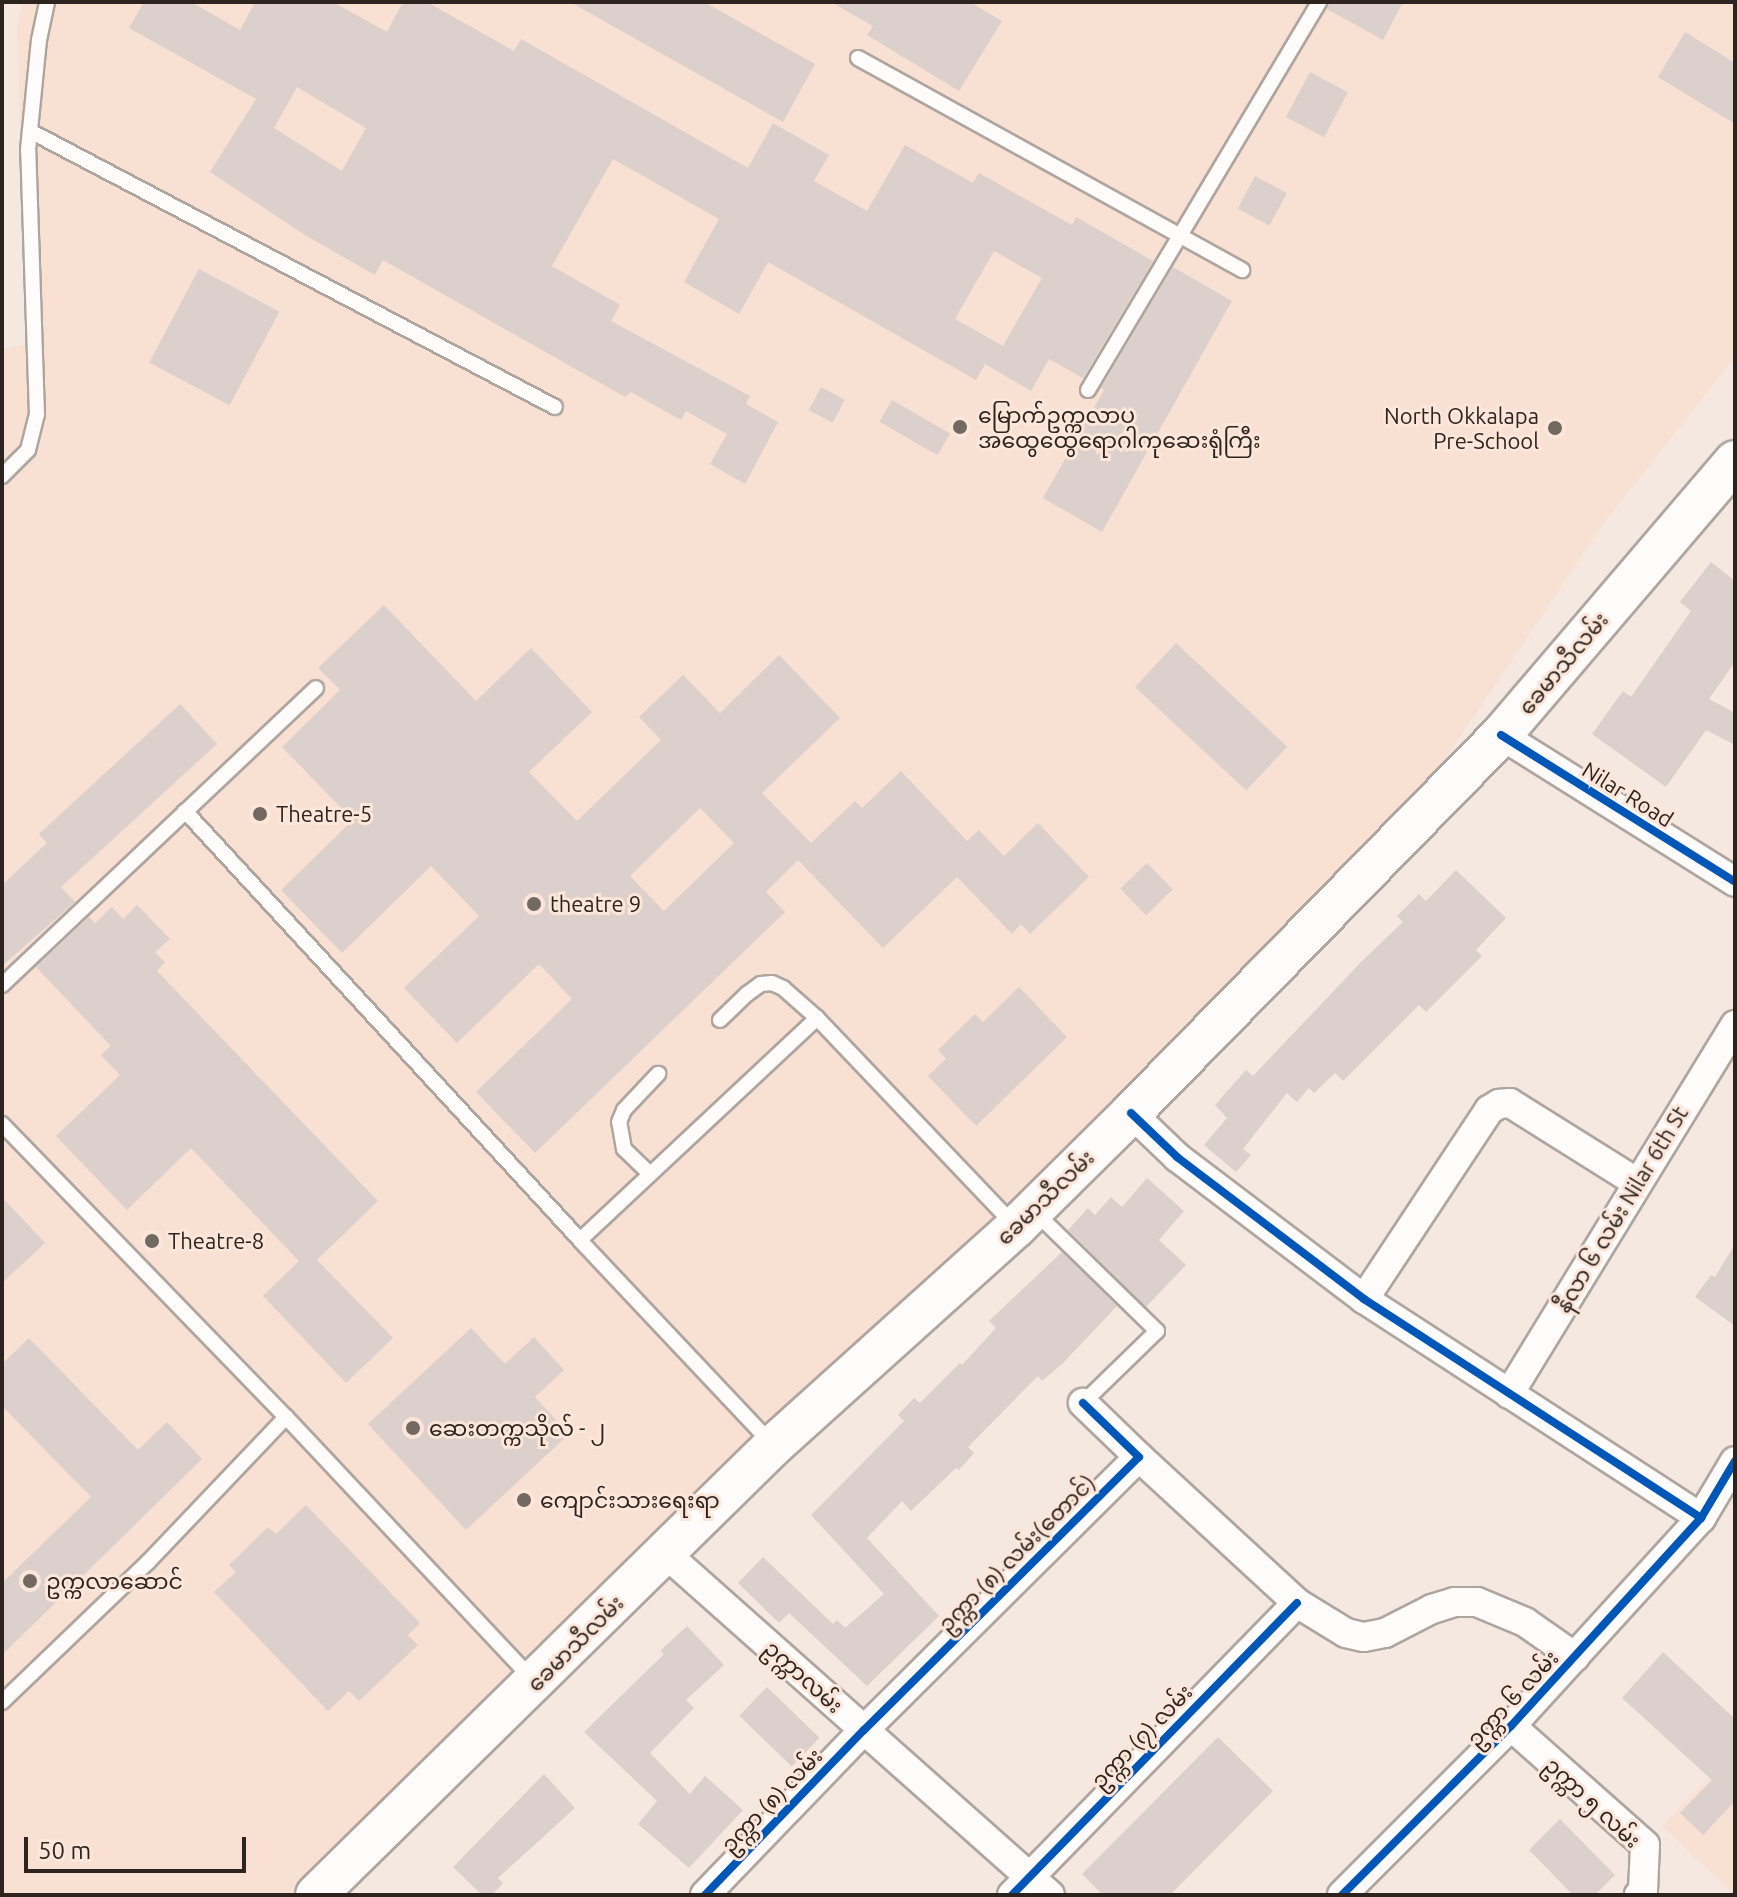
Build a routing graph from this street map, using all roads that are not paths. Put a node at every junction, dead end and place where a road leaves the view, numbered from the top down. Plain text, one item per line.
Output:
1 (47, 2) edge
2 (1319, 2) edge
3 (858, 58) dead end
4 (30, 131) junction
5 (1182, 236) junction
6 (1242, 270) dead end
7 (1088, 390) dead end
8 (555, 407) dead end
9 (1735, 461) edge
10 (2, 476) edge
11 (316, 688) dead end
12 (1501, 735) junction
13 (185, 811) junction
14 (1735, 882) edge
15 (2, 985) edge
16 (817, 1018) junction
17 (720, 1020) dead end
18 (1735, 1025) edge
19 (658, 1074) dead end
20 (1131, 1113) junction
21 (2, 1124) edge
22 (650, 1174) junction
23 (1636, 1182) junction
24 (1024, 1218) junction
25 (580, 1240) junction
26 (1364, 1299) junction
27 (1509, 1394) junction
28 (1083, 1403) joint
29 (286, 1417) junction
30 (774, 1445) junction
31 (1139, 1457) junction
32 (1735, 1461) edge
33 (1701, 1518) junction
34 (665, 1553) junction
35 (1297, 1603) junction
36 (1575, 1657) junction
37 (535, 1682) junction
38 (2, 1702) edge
39 (1511, 1726) junction
40 (864, 1730) junction
41 (1030, 1889) edge
42 (1641, 1893) edge
43 (316, 1895) edge
44 (705, 1895) edge
45 (1342, 1895) edge

1 - 4 lane
2 - 5 lane
3 - 5 lane
4 - 8 lane
4 - 10 lane
5 - 6 lane
5 - 7 lane
9 - 12 main road, ခေမာသီလမ်း
11 - 13 lane
12 - 14 street, Nilar Road
12 - 20 main road, ခေမာသီလမ်း
13 - 15 lane
13 - 25 lane
16 - 17 lane
16 - 22 lane
16 - 24 lane
18 - 23 street, နီလာ ၆ လမ်း Nilar 6th St
19 - 22 lane
20 - 24 main road, ခေမာသီလမ်း
20 - 26 street
21 - 29 lane
22 - 25 lane
23 - 26 street
23 - 27 street, နီလာ ၆ လမ်း Nilar 6th St
24 - 28 lane
24 - 30 main road, ခေမာသီလမ်း
25 - 30 lane
26 - 27 street
27 - 33 street
28 - 31 street
29 - 37 lane
29 - 38 lane
30 - 34 main road, ခေမာသီလမ်း
31 - 35 street
31 - 40 street, ဥက္ကာ (၈) လမ်း(တောင်)
32 - 33 street, ဥက္ကာ ၆ လမ်း
33 - 36 street, ဥက္ကာ ၆ လမ်း
34 - 37 main road, ခေမာသီလမ်း
34 - 40 street, ဥက္ကာလမ်း
35 - 36 street
35 - 41 street, ဥက္ကာ (၇) လမ်း
36 - 39 street, ဥက္ကာ ၆ လမ်း
37 - 43 main road, ခေမာသီလမ်း
39 - 42 street, ဥက္ကာ ၅ လမ်း
39 - 45 street, ဥက္ကာ ၆ လမ်း
40 - 41 street, ဥက္ကာလမ်း
40 - 44 street, ဥက္ကာ (၈) လမ်း

